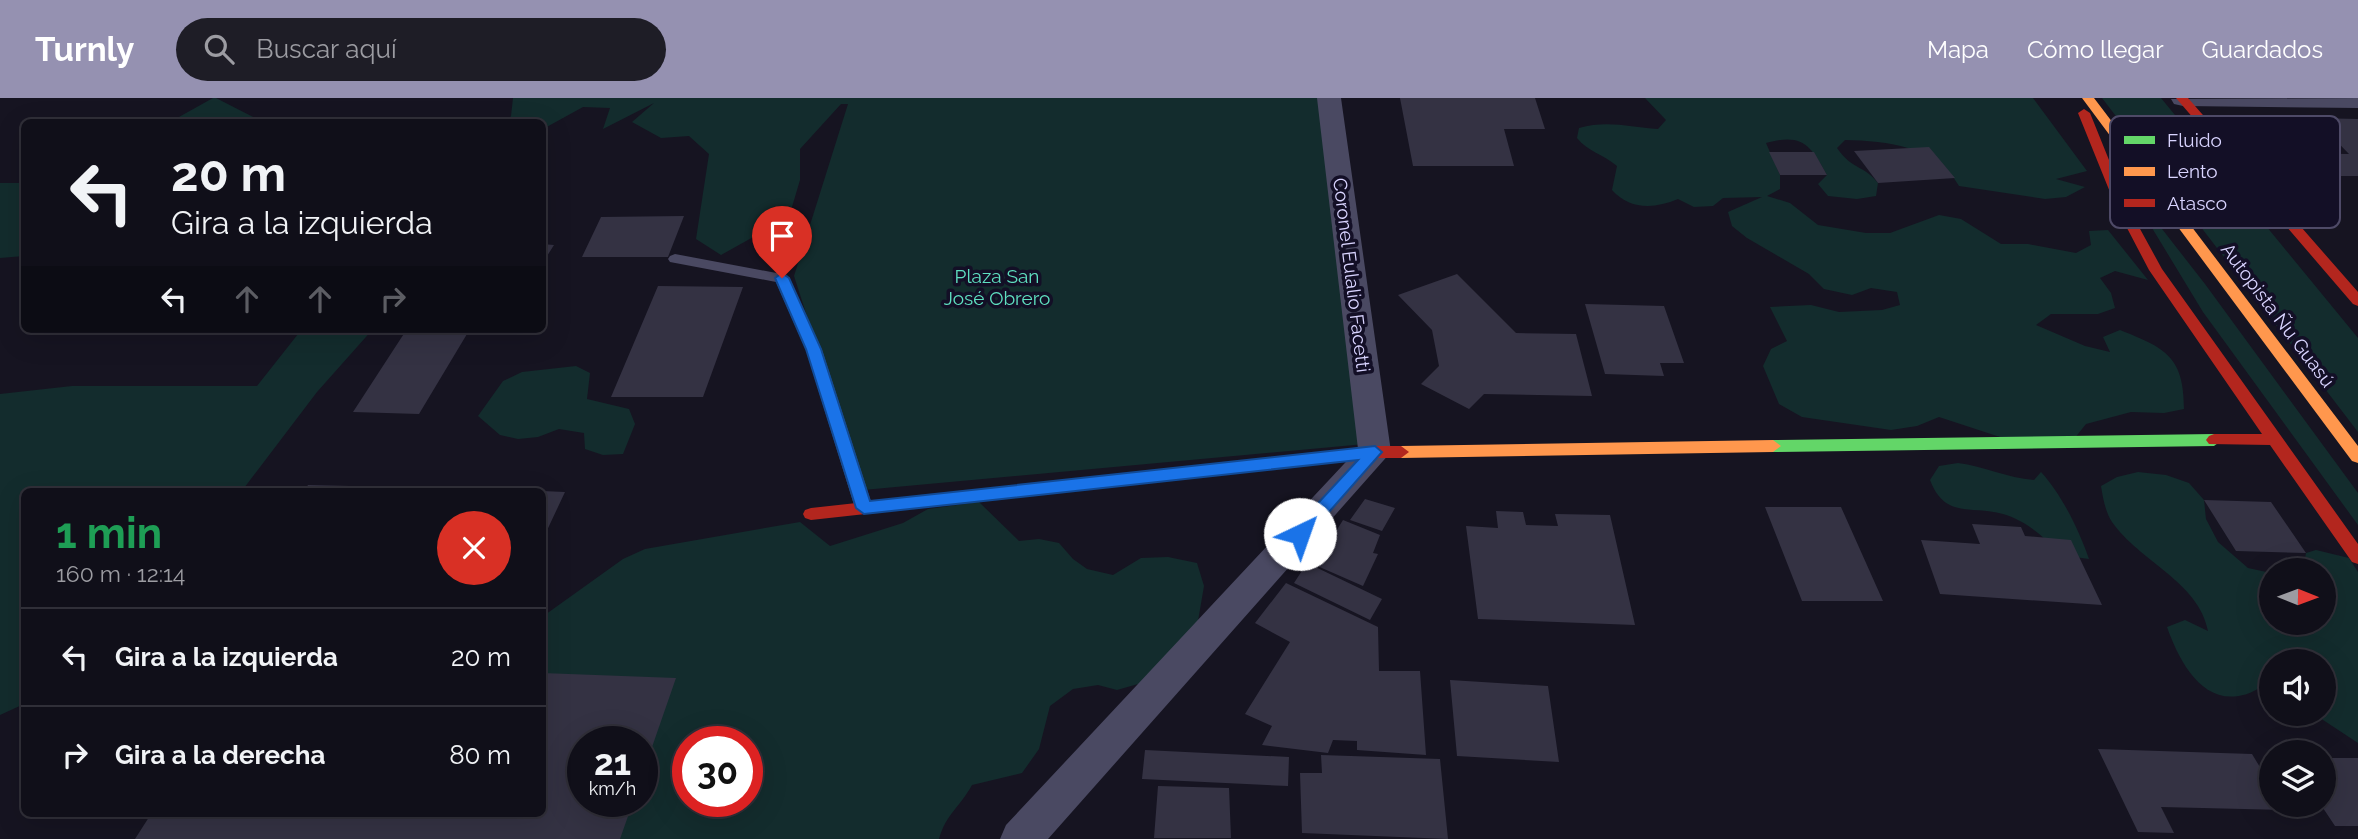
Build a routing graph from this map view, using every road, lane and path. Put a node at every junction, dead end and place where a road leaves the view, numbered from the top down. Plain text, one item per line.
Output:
1 (1329, 98) edge
2 (2078, 98) edge
3 (2088, 98) edge
4 (2183, 99) edge
5 (2358, 101) edge
6 (2198, 116) edge
7 (2110, 127) edge
8 (2110, 177) edge
9 (2133, 228) edge
10 (2186, 228) edge
11 (2294, 228) edge
12 (675, 259) dead end
13 (2358, 302) edge
14 (2274, 439) junction
15 (1375, 452) junction
16 (2358, 457) edge
17 (864, 508) junction
18 (811, 514) dead end
19 (2358, 557) edge
20 (1021, 839) edge

1 - 15 street, Coronel Eulalio Facetti
2 - 8 main road
3 - 7 main road, Autopista Ñu Guasú
4 - 5 street
4 - 6 main road
9 - 14 main road
10 - 16 main road, Autopista Ñu Guasú
11 - 13 main road
12 - 17 lane
14 - 15 main road
14 - 19 main road
15 - 17 main road
15 - 20 street
17 - 18 main road

